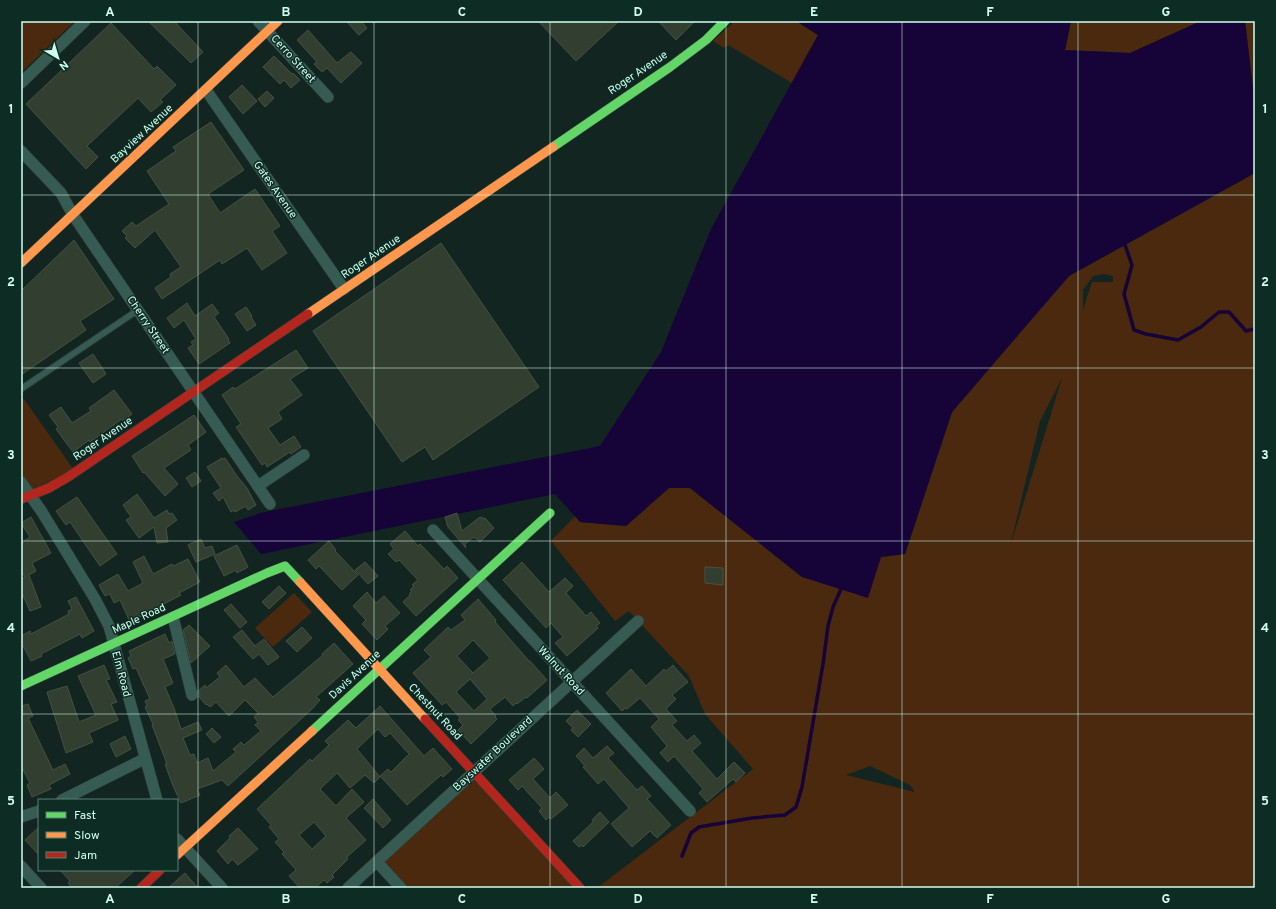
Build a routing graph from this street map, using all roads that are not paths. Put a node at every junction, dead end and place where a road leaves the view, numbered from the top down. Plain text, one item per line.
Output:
1 (85, 21) edge
2 (258, 21) edge
3 (278, 21) edge
4 (726, 21) edge
5 (267, 31) junction
6 (21, 83) edge
7 (206, 90) junction
8 (328, 97) dead end
9 (21, 151) edge
10 (73, 215) junction
11 (21, 263) edge
12 (344, 289) junction
13 (138, 310) junction
14 (21, 389) edge
15 (194, 392) junction
16 (304, 455) dead end
17 (21, 482) edge
18 (258, 486) junction
19 (25, 497) edge
20 (270, 504) dead end
21 (550, 513) dead end
22 (433, 530) dead end
23 (267, 573) joint
24 (477, 580) junction
25 (173, 617) junction
26 (638, 621) dead end
27 (113, 644) junction
28 (380, 669) junction
29 (572, 682) junction
30 (21, 686) edge
31 (192, 695) dead end
32 (144, 759) junction
33 (474, 772) junction
34 (64, 799) edge
35 (157, 799) edge
36 (38, 811) edge
37 (690, 811) dead end
38 (21, 817) edge
39 (181, 851) edge
40 (377, 862) junction
41 (21, 866) edge
42 (159, 871) edge
43 (41, 888) edge
44 (141, 888) edge
45 (222, 888) edge
46 (348, 888) edge
47 (401, 888) edge
48 (580, 888) edge

1 - 6 street
2 - 5 street, Cerro Street
3 - 5 street, Bayview Avenue
4 - 12 street, Roger Avenue
5 - 7 street, Bayview Avenue
5 - 8 street, Cerro Street
7 - 10 street, Bayview Avenue
7 - 12 street, Gates Avenue
9 - 10 street, Cherry Street
10 - 11 street, Bayview Avenue
10 - 13 street, Cherry Street
12 - 15 street, Roger Avenue
13 - 14 lane
13 - 15 street, Cherry Street
15 - 18 street, Cherry Street
15 - 19 street, Roger Avenue
16 - 18 street
17 - 19 street, Elm Road
18 - 20 street, Cherry Street
19 - 27 street, Elm Road
21 - 24 street, Davis Avenue
22 - 24 street, Walnut Road
23 - 25 street, Maple Road
23 - 28 street, Chestnut Road
24 - 28 street, Davis Avenue
24 - 29 street, Walnut Road
25 - 27 street, Maple Road
25 - 31 street
26 - 29 street, Bayswater Boulevard
27 - 30 street, Maple Road
27 - 32 street, Elm Road
28 - 33 street, Chestnut Road
28 - 39 street, Davis Avenue
29 - 33 street, Bayswater Boulevard
29 - 37 street, Walnut Road
32 - 34 street
32 - 35 street, Elm Road
33 - 40 street, Bayswater Boulevard
33 - 48 street, Chestnut Road
36 - 38 street
39 - 45 street
40 - 46 street, Bayswater Boulevard
40 - 47 street
41 - 43 street
42 - 44 street

